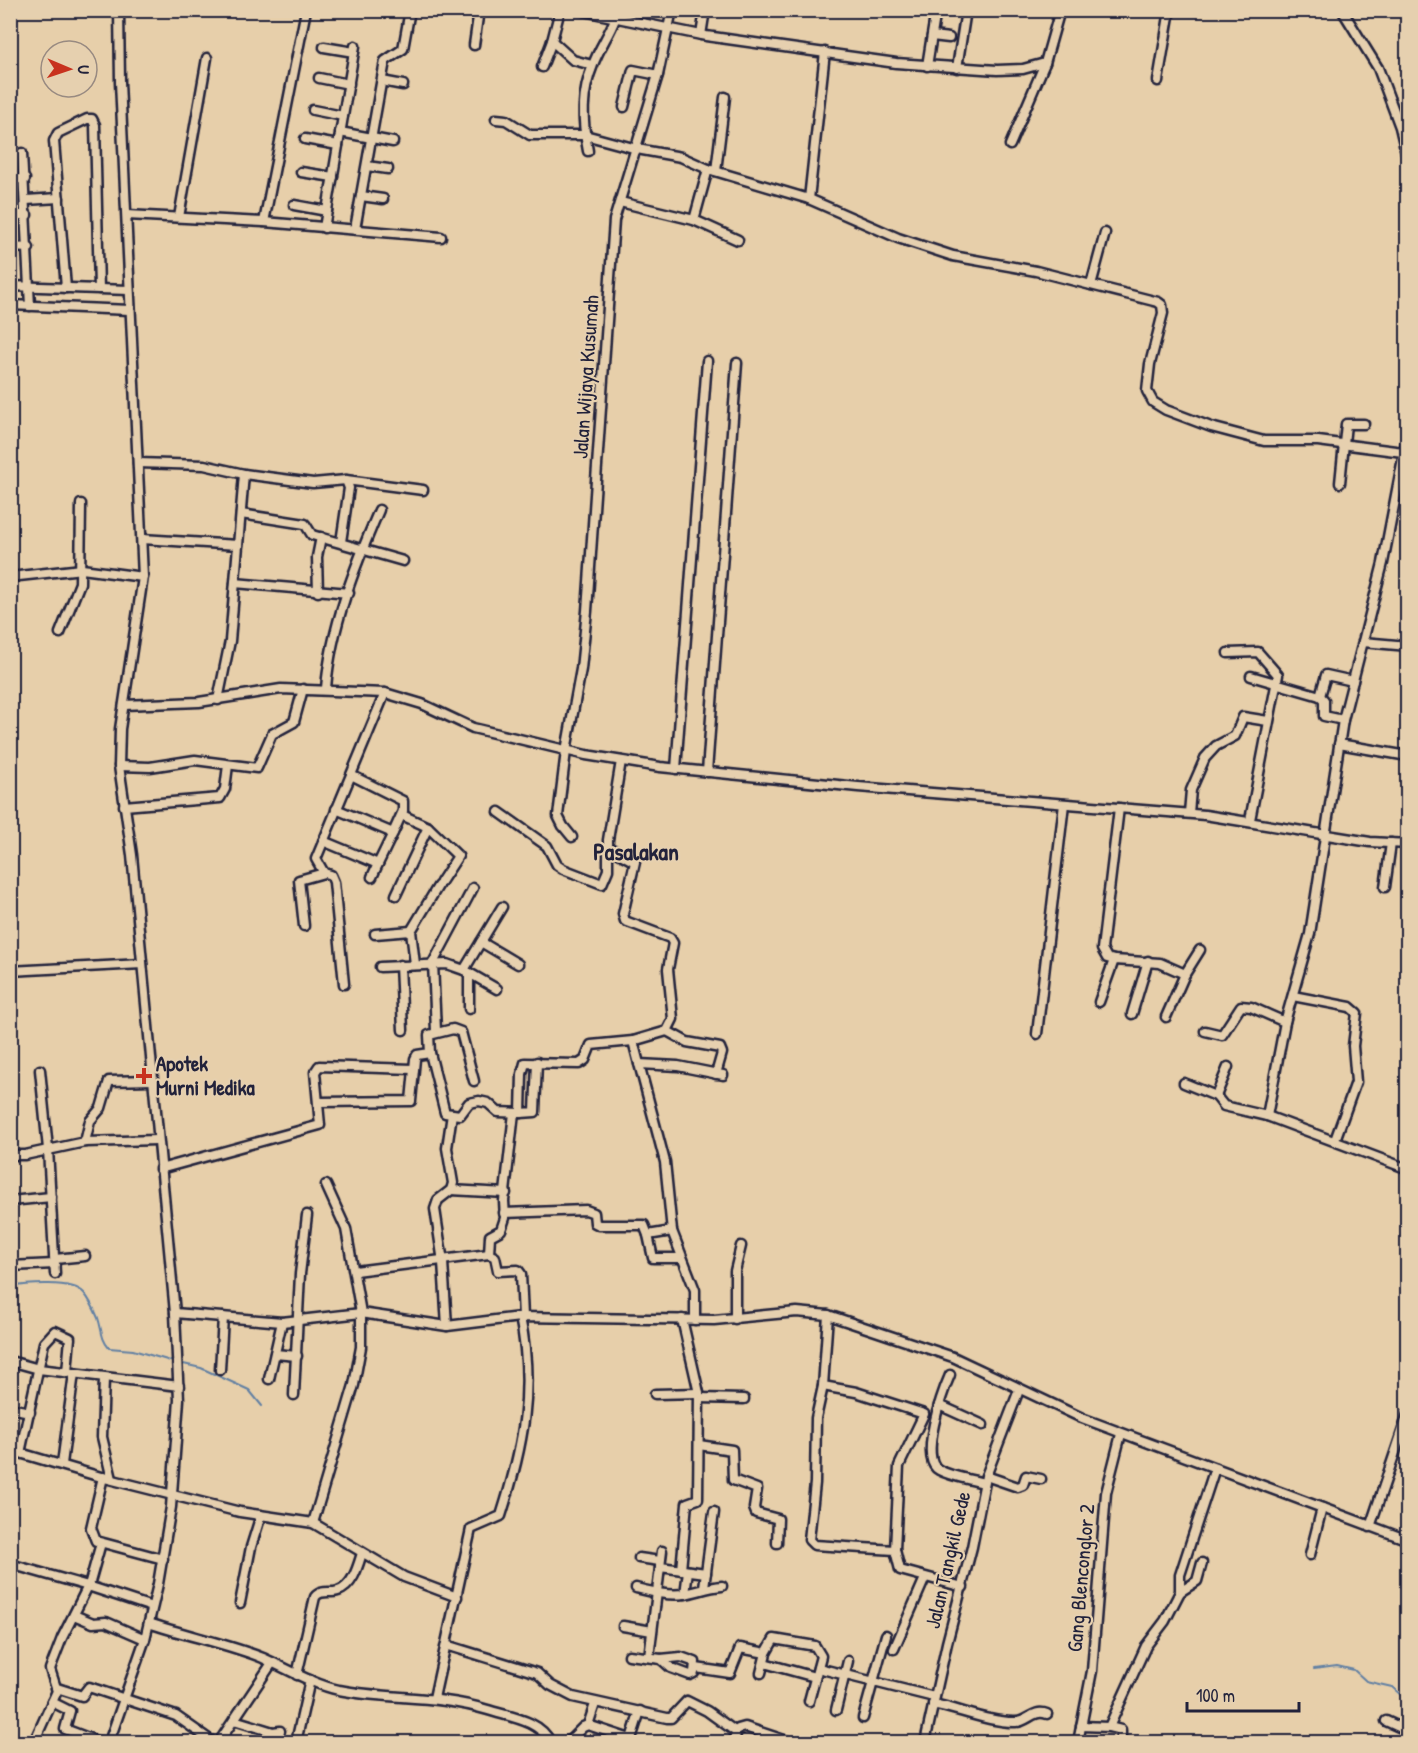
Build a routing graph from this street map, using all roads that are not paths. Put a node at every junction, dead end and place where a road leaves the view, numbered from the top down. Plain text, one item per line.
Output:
1 (119, 10) edge
2 (306, 10) edge
3 (410, 10) edge
4 (479, 10) edge
5 (560, 10) edge
6 (672, 10) edge
7 (705, 10) edge
8 (936, 10) edge
9 (966, 10) edge
10 (1060, 10) edge
11 (1170, 10) edge
12 (1342, 10) edge
13 (579, 11) edge
14 (615, 19) junction
15 (669, 28) junction
16 (701, 35) junction
17 (932, 36) junction
18 (949, 38) dead end
19 (552, 41) junction
20 (474, 45) dead end
21 (324, 46) dead end
22 (825, 52) junction
23 (207, 58) dead end
24 (1045, 63) junction
25 (592, 65) junction
26 (927, 66) junction
27 (542, 68) dead end
28 (957, 68) junction
29 (658, 75) junction
30 (319, 78) dead end
31 (382, 81) junction
32 (1158, 81) dead end
33 (349, 84) junction
34 (403, 85) dead end
35 (725, 97) dead end
36 (624, 107) dead end
37 (313, 110) dead end
38 (343, 116) junction
39 (496, 118) dead end
40 (1403, 125) edge
41 (340, 132) junction
42 (585, 135) junction
43 (372, 138) junction
44 (305, 139) dead end
45 (393, 142) dead end
46 (338, 145) junction
47 (1010, 145) dead end
48 (637, 149) junction
49 (588, 151) dead end
50 (22, 153) dead end
51 (1407, 161) edge
52 (367, 166) junction
53 (388, 169) dead end
54 (712, 170) junction
55 (301, 172) dead end
56 (333, 177) junction
57 (10, 179) edge
58 (25, 179) junction
59 (361, 196) junction
60 (59, 198) junction
61 (383, 199) dead end
62 (808, 199) junction
63 (26, 200) junction
64 (620, 202) junction
65 (294, 205) dead end
66 (327, 211) junction
67 (10, 214) edge
68 (27, 215) junction
69 (127, 215) junction
70 (179, 217) junction
71 (694, 220) junction
72 (264, 222) junction
73 (324, 228) junction
74 (355, 229) junction
75 (1105, 233) dead end
76 (441, 237) dead end
77 (738, 240) dead end
78 (10, 248) edge
79 (28, 248) junction
80 (1091, 285) junction
81 (10, 286) edge
82 (30, 288) junction
83 (66, 288) junction
84 (99, 289) junction
85 (129, 290) junction
86 (10, 305) edge
87 (30, 306) junction
88 (130, 310) junction
89 (707, 361) dead end
90 (737, 363) dead end
91 (1364, 424) dead end
92 (1407, 438) edge
93 (1345, 444) junction
94 (1403, 452) junction
95 (138, 463) junction
96 (244, 474) junction
97 (346, 480) junction
98 (1340, 483) dead end
99 (423, 490) dead end
100 (81, 504) dead end
101 (380, 510) dead end
102 (241, 514) junction
103 (321, 537) junction
104 (142, 539) junction
105 (341, 542) junction
106 (238, 545) junction
107 (363, 548) junction
108 (403, 561) dead end
109 (82, 569) junction
110 (10, 577) edge
111 (143, 577) junction
112 (235, 583) junction
113 (318, 592) junction
114 (349, 593) junction
115 (60, 633) dead end
116 (1363, 642) junction
117 (1407, 646) edge
118 (1228, 653) dead end
119 (1251, 676) dead end
120 (1353, 681) junction
121 (1277, 683) junction
122 (326, 688) junction
123 (303, 689) junction
124 (385, 693) junction
125 (1320, 696) junction
126 (218, 700) junction
127 (124, 705) junction
128 (1343, 720) junction
129 (1268, 721) junction
130 (1339, 744) junction
131 (566, 751) junction
132 (1402, 755) dead end
133 (621, 761) junction
134 (228, 765) junction
135 (119, 766) junction
136 (676, 769) junction
137 (707, 772) junction
138 (353, 776) junction
139 (1064, 804) junction
140 (124, 806) junction
141 (1119, 808) junction
142 (336, 809) junction
143 (499, 812) dead end
144 (1189, 813) junction
145 (402, 815) junction
146 (1250, 820) junction
147 (428, 827) junction
148 (393, 833) junction
149 (1326, 835) junction
150 (572, 837) dead end
151 (323, 841) junction
152 (1391, 843) junction
153 (1407, 844) edge
154 (608, 847) junction
155 (378, 864) junction
156 (324, 873) junction
157 (372, 877) dead end
158 (1385, 887) dead end
159 (473, 888) dead end
160 (396, 895) dead end
161 (502, 907) dead end
162 (304, 926) dead end
163 (411, 931) junction
164 (375, 934) dead end
165 (481, 942) junction
166 (1200, 950) dead end
167 (1114, 960) junction
168 (1148, 961) junction
169 (433, 963) junction
170 (142, 964) junction
171 (415, 964) junction
172 (518, 964) dead end
173 (400, 965) junction
174 (380, 968) dead end
175 (467, 971) junction
176 (10, 972) edge
177 (1185, 974) junction
178 (344, 984) dead end
179 (497, 989) dead end
180 (1293, 996) junction
181 (1099, 1002) dead end
182 (469, 1009) dead end
183 (1132, 1014) dead end
184 (1166, 1017) dead end
185 (1285, 1022) junction
186 (403, 1030) dead end
187 (436, 1031) junction
188 (667, 1031) junction
189 (1205, 1031) dead end
190 (1037, 1034) dead end
191 (633, 1041) junction
192 (430, 1053) junction
193 (537, 1062) junction
194 (639, 1064) junction
195 (1228, 1067) dead end
196 (413, 1069) junction
197 (40, 1070) dead end
198 (152, 1080) junction
199 (474, 1082) dead end
200 (1184, 1083) dead end
201 (1216, 1096) junction
202 (319, 1102) junction
203 (518, 1113) junction
204 (452, 1114) junction
205 (1267, 1116) junction
206 (157, 1140) junction
207 (1335, 1140) junction
208 (85, 1142) junction
209 (48, 1149) junction
210 (10, 1155) edge
211 (160, 1169) junction
212 (1407, 1169) edge
213 (326, 1185) dead end
214 (451, 1190) junction
215 (506, 1192) junction
216 (51, 1197) junction
217 (10, 1201) edge
218 (504, 1214) junction
219 (308, 1215) dead end
220 (672, 1231) junction
221 (648, 1235) junction
222 (741, 1246) dead end
223 (489, 1254) junction
224 (85, 1256) dead end
225 (680, 1258) junction
226 (443, 1262) junction
227 (10, 1266) edge
228 (55, 1266) junction
229 (355, 1271) junction
230 (175, 1313) junction
231 (361, 1313) junction
232 (828, 1315) junction
233 (223, 1317) junction
234 (521, 1317) junction
235 (682, 1319) junction
236 (735, 1319) junction
237 (300, 1320) junction
238 (695, 1320) junction
239 (282, 1322) junction
240 (447, 1326) junction
241 (275, 1354) junction
242 (297, 1356) junction
243 (10, 1361) edge
244 (39, 1369) junction
245 (220, 1370) dead end
246 (71, 1372) junction
247 (950, 1375) dead end
248 (104, 1378) junction
249 (269, 1379) dead end
250 (179, 1386) junction
251 (823, 1386) junction
252 (1019, 1390) junction
253 (656, 1394) dead end
254 (294, 1395) dead end
255 (699, 1395) junction
256 (744, 1399) dead end
257 (939, 1405) junction
258 (10, 1408) edge
259 (30, 1412) junction
260 (1407, 1414) edge
261 (983, 1425) dead end
262 (1121, 1434) junction
263 (699, 1445) junction
264 (10, 1450) edge
265 (20, 1453) junction
266 (62, 1464) junction
267 (1215, 1468) junction
268 (108, 1478) junction
269 (985, 1479) junction
270 (1041, 1479) dead end
271 (173, 1493) junction
272 (1322, 1508) junction
273 (714, 1512) dead end
274 (261, 1515) junction
275 (313, 1523) junction
276 (1370, 1527) junction
277 (1407, 1540) edge
278 (101, 1543) junction
279 (777, 1543) dead end
280 (895, 1550) junction
281 (662, 1551) dead end
282 (362, 1553) junction
283 (1310, 1555) dead end
284 (639, 1557) dead end
285 (163, 1558) junction
286 (1202, 1563) dead end
287 (10, 1564) edge
288 (660, 1564) junction
289 (684, 1570) junction
290 (706, 1573) junction
291 (925, 1578) junction
292 (88, 1586) junction
293 (722, 1586) dead end
294 (704, 1587) junction
295 (963, 1587) junction
296 (636, 1588) dead end
297 (1180, 1592) junction
298 (657, 1593) junction
299 (685, 1594) junction
300 (457, 1597) junction
301 (240, 1603) dead end
302 (152, 1607) junction
303 (74, 1615) junction
304 (149, 1623) junction
305 (623, 1626) dead end
306 (652, 1631) junction
307 (886, 1635) dead end
308 (145, 1639) junction
309 (446, 1645) junction
310 (894, 1649) dead end
311 (766, 1653) junction
312 (629, 1655) dead end
313 (649, 1657) junction
314 (661, 1659) junction
315 (848, 1661) dead end
316 (272, 1663) junction
317 (764, 1663) junction
318 (696, 1668) junction
319 (761, 1673) dead end
320 (817, 1673) junction
321 (297, 1675) junction
322 (845, 1675) junction
323 (310, 1680) junction
324 (872, 1682) junction
325 (57, 1688) junction
326 (434, 1698) junction
327 (124, 1699) junction
328 (809, 1701) dead end
329 (934, 1701) junction
330 (52, 1702) junction
331 (595, 1704) junction
332 (836, 1710) dead end
333 (640, 1711) junction
334 (1047, 1714) dead end
335 (863, 1718) dead end
336 (234, 1720) junction
337 (1386, 1721) dead end
338 (588, 1725) junction
339 (1081, 1726) junction
340 (1108, 1727) junction
341 (280, 1731) dead end
342 (1407, 1731) edge
343 (736, 1732) junction
344 (630, 1741) edge
345 (34, 1743) edge
346 (99, 1743) edge
347 (109, 1743) edge
348 (213, 1743) edge
349 (219, 1743) edge
350 (296, 1743) edge
351 (550, 1743) edge
352 (567, 1743) edge
353 (733, 1743) edge
354 (790, 1743) edge
355 (925, 1743) edge
356 (1078, 1743) edge
357 (1121, 1743) edge

1 - 69 street
2 - 72 street
3 - 31 street
4 - 20 street
5 - 19 street
6 - 15 street, Jalan Wijaya Kusumah
7 - 16 street
8 - 17 street
9 - 28 street
10 - 24 street
11 - 32 street
12 - 40 street
13 - 14 street
14 - 15 street
14 - 25 street
15 - 16 street
15 - 29 street, Jalan Wijaya Kusumah
16 - 22 street
17 - 18 street
17 - 26 street
19 - 25 street
19 - 27 street
21 - 33 street
22 - 26 street
22 - 62 street
23 - 70 street
24 - 28 street
24 - 47 street
25 - 42 street
26 - 28 street
29 - 36 street
29 - 48 street, Jalan Wijaya Kusumah
30 - 33 street
31 - 34 street
31 - 43 street
33 - 38 street
35 - 54 street
37 - 38 street
38 - 41 street
39 - 42 street
40 - 51 street
41 - 43 street
41 - 46 street
42 - 48 street
42 - 49 street
43 - 45 street
43 - 52 street
44 - 46 street
46 - 56 street
48 - 54 street
48 - 64 street, Jalan Wijaya Kusumah
50 - 58 street
52 - 53 street
52 - 59 street
54 - 62 street
54 - 71 street
55 - 56 street
56 - 66 street
57 - 58 street
58 - 63 street
59 - 61 street
59 - 74 street
60 - 63 street
60 - 83 street
60 - 84 street
62 - 80 street
63 - 68 street
64 - 71 street
64 - 131 street, Jalan Wijaya Kusumah
65 - 66 street
66 - 73 street
67 - 68 street
68 - 79 street
69 - 70 street
69 - 85 street
70 - 72 street
71 - 77 street
72 - 73 street
73 - 74 street
74 - 76 street
75 - 80 street
78 - 79 street
79 - 82 street
80 - 93 street
81 - 82 street
82 - 83 street
82 - 87 street
83 - 84 street
84 - 85 street
85 - 88 street
86 - 87 street
87 - 88 street
88 - 95 street
89 - 136 street
90 - 137 street
91 - 93 street
92 - 94 street
93 - 94 street
93 - 98 street
94 - 116 street
95 - 96 street
95 - 104 street
96 - 97 street
96 - 102 street
97 - 99 street
97 - 105 street
100 - 109 street
101 - 107 street
102 - 103 street
102 - 106 street
103 - 105 street
103 - 113 street
104 - 106 street
104 - 111 street
105 - 107 street
106 - 112 street
107 - 108 street
107 - 114 street
109 - 110 street
109 - 111 street
109 - 115 street
111 - 127 street
112 - 113 street
112 - 126 street
113 - 114 street
114 - 122 street
116 - 117 street
116 - 120 street
118 - 121 street
119 - 121 street
120 - 125 street
120 - 128 street
121 - 125 street
121 - 129 street
122 - 123 street
122 - 124 street
123 - 126 street
123 - 134 street
124 - 131 street
124 - 138 street
125 - 128 street
126 - 127 street
127 - 135 street
128 - 130 street
129 - 144 street
129 - 146 street
130 - 132 street
130 - 149 street
131 - 133 street
131 - 150 street, Jalan Wijaya Kusumah
133 - 136 street
133 - 154 street
134 - 135 street
134 - 140 street
135 - 140 street
136 - 137 street
137 - 139 street
138 - 142 street
138 - 145 street
139 - 141 street
139 - 190 street
140 - 170 street
141 - 144 street
141 - 167 street
142 - 148 street
142 - 151 street
143 - 154 street
144 - 146 street
145 - 147 street
145 - 148 street
146 - 149 street
147 - 160 street
147 - 163 street
148 - 155 street
149 - 152 street
149 - 180 street
151 - 155 street
151 - 156 street
152 - 153 street
152 - 158 street
154 - 188 street
155 - 157 street
156 - 162 street
156 - 178 street
159 - 169 street
161 - 165 street
163 - 164 street
163 - 171 street
165 - 172 street
165 - 175 street
166 - 177 street
167 - 168 street
167 - 181 street
168 - 177 street
168 - 183 street
169 - 171 street
169 - 175 street
169 - 187 street
170 - 176 street
170 - 198 street
171 - 173 street
173 - 174 street
173 - 186 street
175 - 179 street
175 - 182 street
177 - 184 street
180 - 185 street
180 - 207 street
185 - 189 street
185 - 205 street
187 - 192 street
187 - 199 street
188 - 191 street
188 - 194 street
191 - 193 street
191 - 194 street
192 - 196 street
192 - 204 street
193 - 203 street
193 - 203 street
194 - 220 street
195 - 201 street
196 - 202 street
196 - 202 street
197 - 209 street
198 - 206 street
198 - 208 street
200 - 201 street
201 - 205 street
202 - 211 street
203 - 204 street
203 - 215 street
204 - 214 street
205 - 207 street
206 - 208 street
206 - 211 street
207 - 212 street
208 - 209 street
209 - 210 street
209 - 216 street
211 - 230 street
213 - 229 street
214 - 215 street
214 - 226 street
215 - 218 street
216 - 217 street
216 - 228 street
218 - 221 street
218 - 223 street
219 - 237 street
220 - 221 street
220 - 225 street
221 - 225 street
222 - 236 street
223 - 226 street
223 - 234 street
224 - 228 street
225 - 238 street
226 - 229 street
226 - 240 street
227 - 228 street
229 - 231 street
230 - 233 street
230 - 250 street
231 - 237 street
231 - 240 street
231 - 275 street
232 - 236 street
232 - 251 street
232 - 252 street
233 - 239 street
233 - 245 street
234 - 235 street
234 - 240 street
234 - 300 street
235 - 238 street
235 - 255 street
236 - 238 street
237 - 239 street
237 - 242 street
239 - 241 street
241 - 242 street
241 - 249 street
242 - 254 street
243 - 244 street
244 - 246 street
244 - 246 street
244 - 259 street
246 - 248 street
246 - 266 street
247 - 257 street
248 - 250 street
248 - 268 street
250 - 271 street
251 - 280 street
251 - 280 street
252 - 262 street
252 - 269 street, Jalan Tangkil Gede
253 - 255 street
255 - 256 street
255 - 263 street
257 - 261 street
257 - 269 street
258 - 259 street
259 - 265 street
260 - 276 street
262 - 267 street
262 - 339 street, Gang Blenconglor 2
263 - 279 street
263 - 289 street
264 - 265 street
265 - 266 street
266 - 268 street
267 - 272 street
267 - 297 street
268 - 271 street
268 - 278 street
269 - 270 street
269 - 295 street, Jalan Tangkil Gede
271 - 274 street
271 - 285 street
272 - 276 street
272 - 283 street
273 - 290 street
274 - 275 street
274 - 301 street
275 - 282 street
276 - 277 street
278 - 285 street
278 - 292 street
280 - 291 street
281 - 288 street
282 - 300 street
282 - 321 street
284 - 288 street
285 - 302 street
286 - 297 street
287 - 292 street
288 - 289 street
288 - 298 street
289 - 290 street
289 - 299 street
290 - 294 street
291 - 295 street
291 - 310 street
292 - 302 street
292 - 303 street
293 - 294 street
294 - 299 street
295 - 329 street, Jalan Tangkil Gede
296 - 298 street
297 - 340 street
298 - 299 street
298 - 306 street
300 - 309 street
302 - 304 street
303 - 308 street
303 - 325 street
304 - 308 street
304 - 316 street
305 - 306 street
306 - 313 street
307 - 324 street
308 - 327 street
309 - 326 street
309 - 331 street
311 - 317 street
311 - 318 street
311 - 320 street
312 - 313 street
313 - 314 street
314 - 318 street
314 - 318 street
315 - 322 street
316 - 321 street
316 - 336 street
317 - 319 street
317 - 320 street
320 - 322 street
320 - 328 street
321 - 323 street
322 - 324 street
322 - 332 street
323 - 326 street
323 - 350 street
324 - 329 street
324 - 335 street
325 - 327 street
325 - 330 street
326 - 351 street
327 - 347 street
327 - 348 street
329 - 334 street
329 - 355 street, Jalan Tangkil Gede
330 - 345 street
330 - 346 street
331 - 333 street
331 - 338 street
333 - 343 street
333 - 344 street
336 - 341 street
336 - 349 street
337 - 342 street
338 - 344 street
338 - 352 street
339 - 340 street
339 - 356 street, Gang Blenconglor 2
340 - 357 street
343 - 353 street
343 - 354 street

